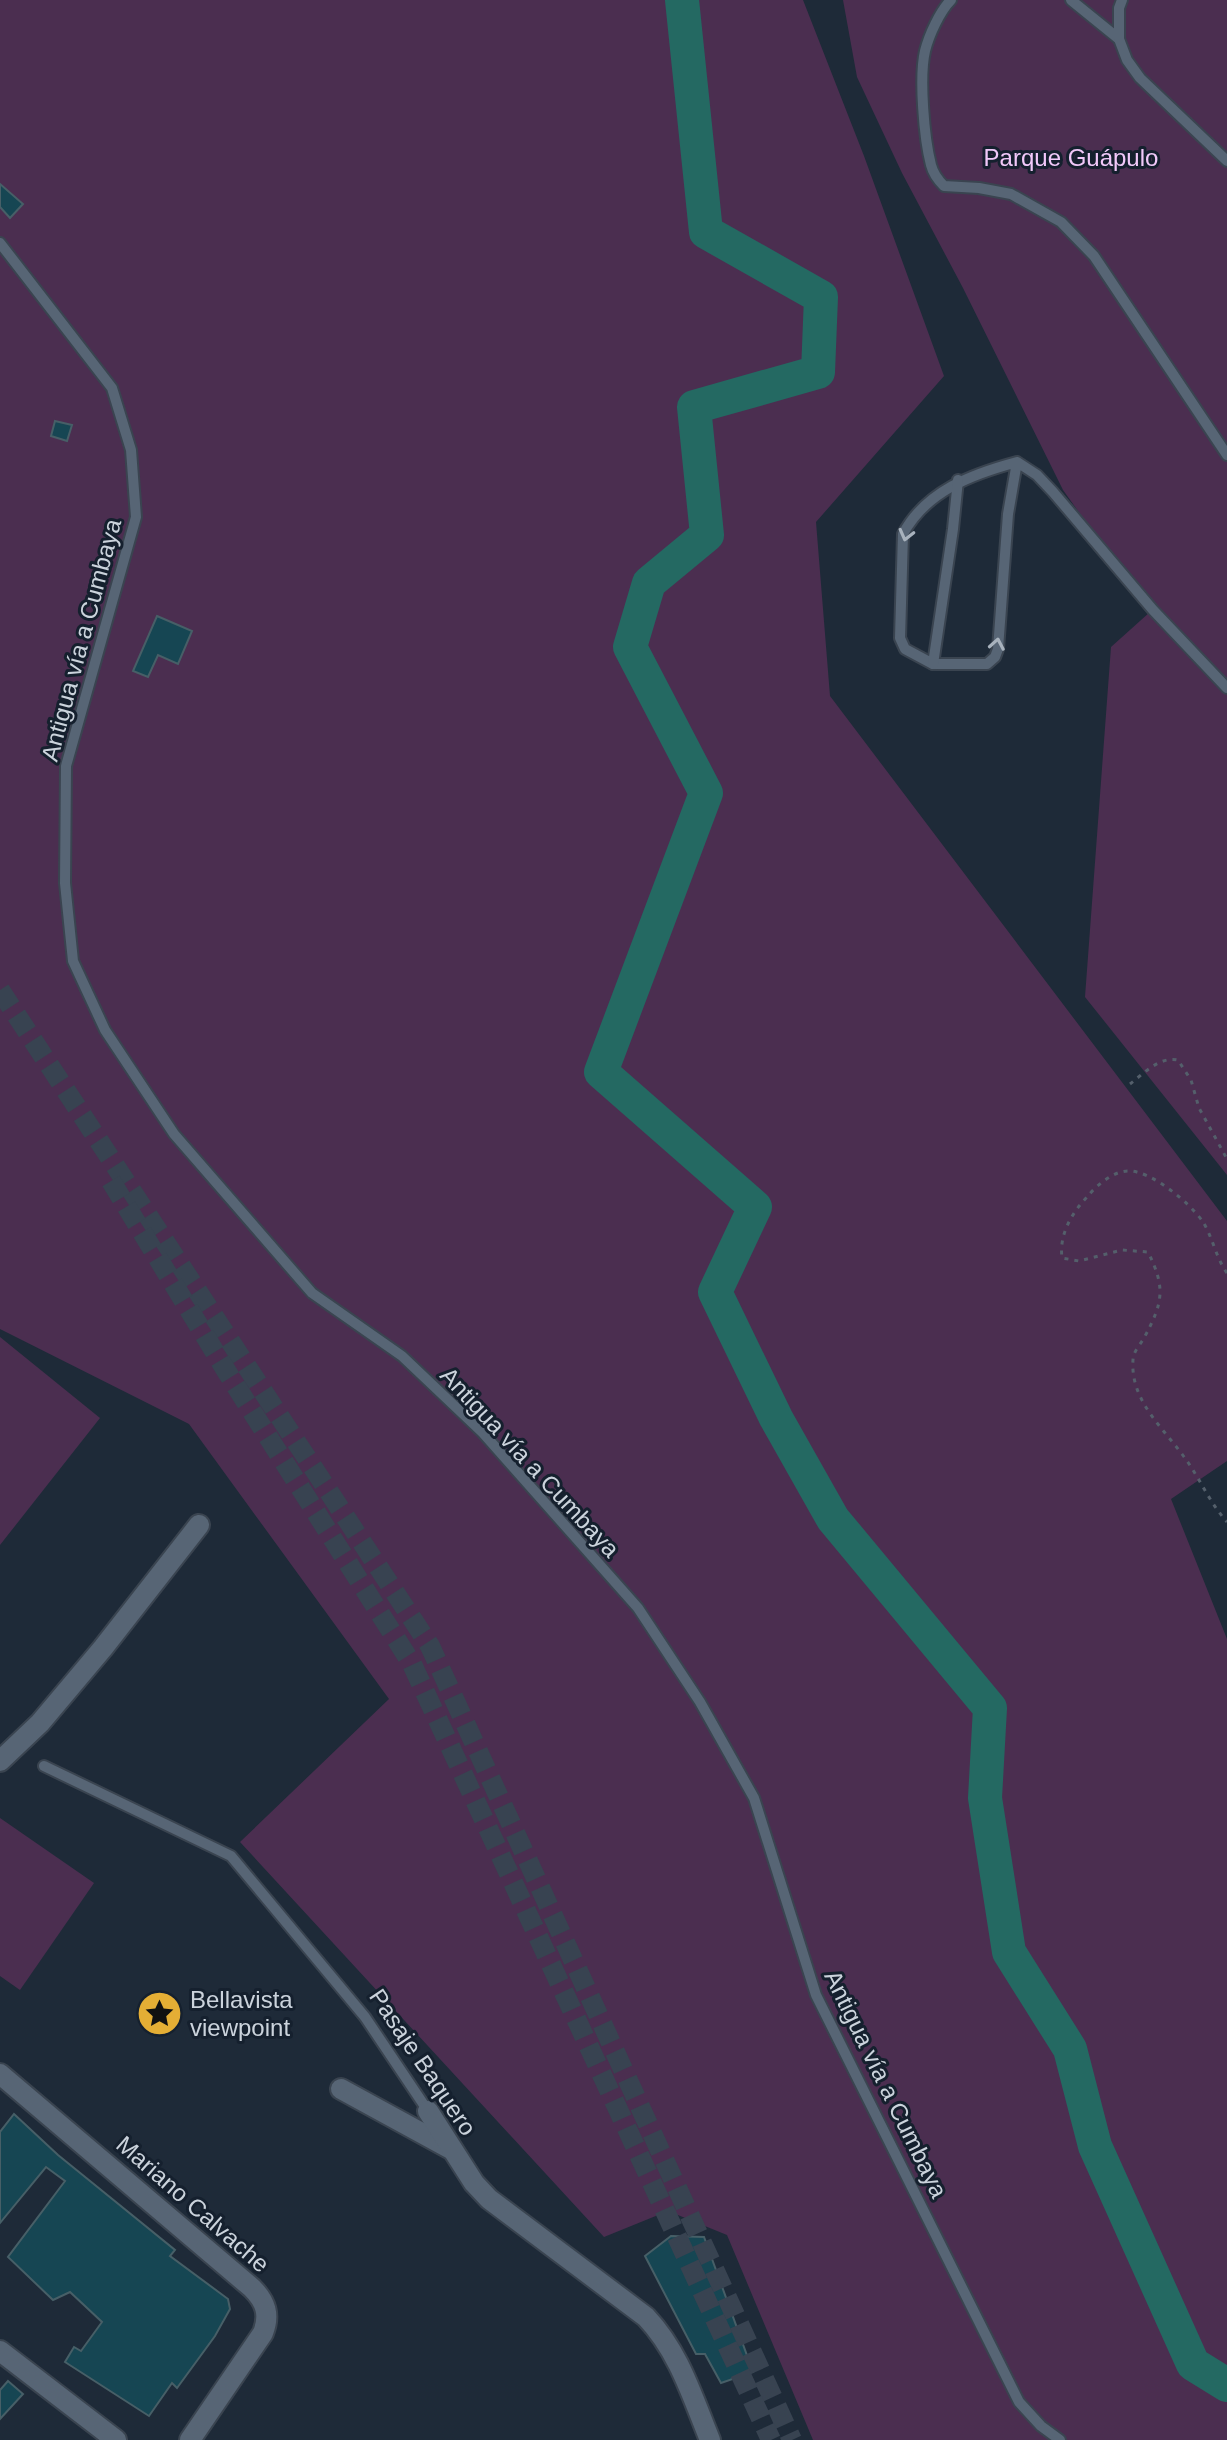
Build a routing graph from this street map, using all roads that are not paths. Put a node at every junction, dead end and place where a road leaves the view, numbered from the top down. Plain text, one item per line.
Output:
1 (951, 0) edge
2 (1071, 0) edge
3 (1122, 0) edge
4 (1119, 39) junction
5 (1227, 161) edge
6 (0, 243) edge
7 (1227, 455) edge
8 (1017, 462) junction
9 (958, 480) junction
10 (933, 664) junction
11 (1227, 688) edge
12 (199, 1525) dead end
13 (0, 1761) edge
14 (44, 1766) dead end
15 (0, 2074) edge
16 (341, 2089) dead end
17 (428, 2111) joint
18 (453, 2150) junction
19 (0, 2351) edge
20 (116, 2440) edge
21 (190, 2440) edge
22 (710, 2440) edge
23 (1060, 2440) edge

1 - 7 lane
2 - 4 lane
3 - 4 lane
4 - 5 lane
6 - 23 lane, Antigua vía a Cumbaya
8 - 9 lane
10 -> 8 lane
8 - 11 lane
9 - 10 lane
9 -> 10 lane
12 - 13 street
14 - 17 lane, Pasaje Baquero
15 - 21 street, Mariano Calvache
16 - 18 street
17 - 18 street, Pasaje Baquero
18 - 22 street, Pasaje Baquero
19 - 20 street

